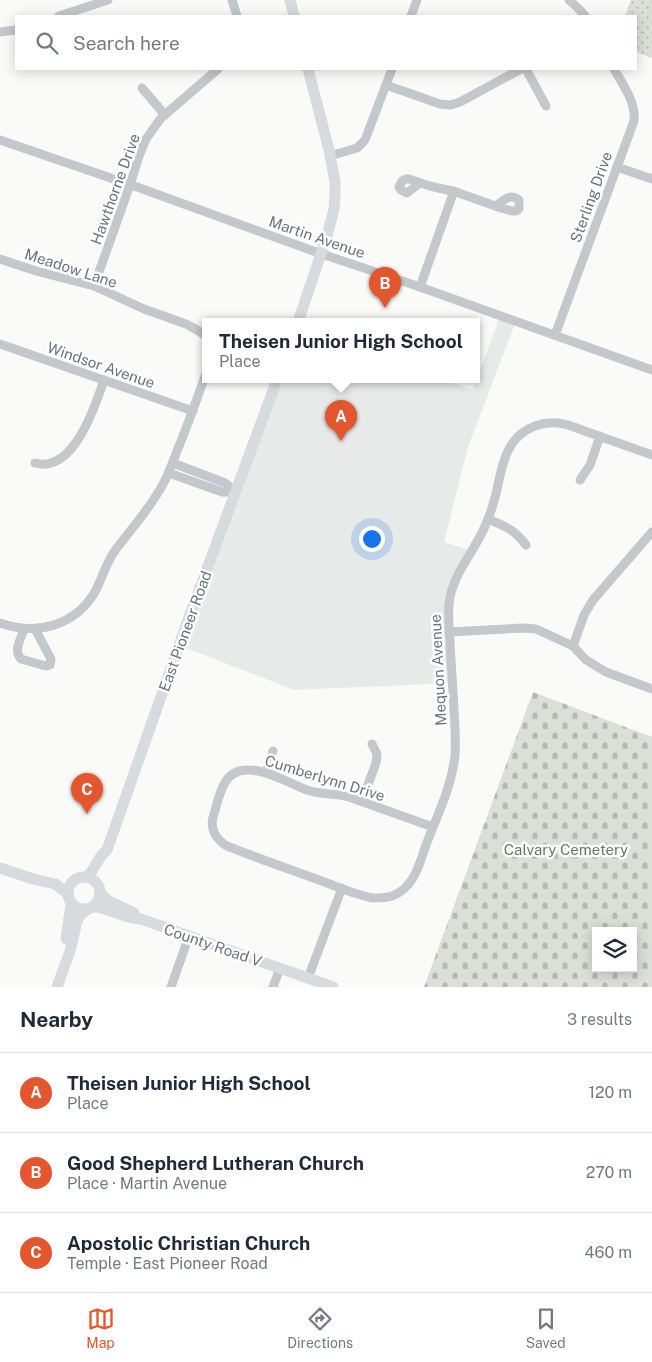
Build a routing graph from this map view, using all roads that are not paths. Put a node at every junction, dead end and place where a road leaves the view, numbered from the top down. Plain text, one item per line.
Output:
1 (108, 0) edge
2 (232, 0) edge
3 (290, 0) edge
4 (417, 0) edge
5 (569, 0) edge
6 (62, 15) edge
7 (237, 15) edge
8 (294, 15) edge
9 (411, 15) edge
10 (584, 15) edge
11 (15, 30) edge
12 (0, 32) edge
13 (217, 70) edge
14 (308, 70) edge
15 (392, 70) edge
16 (519, 70) edge
17 (527, 70) edge
18 (615, 70) edge
19 (386, 85) junction
20 (142, 88) dead end
21 (546, 106) dead end
22 (165, 115) junction
23 (0, 140) edge
24 (330, 156) junction
25 (617, 167) junction
26 (652, 179) edge
27 (420, 183) dead end
28 (130, 185) junction
29 (454, 191) junction
30 (496, 206) dead end
31 (322, 254) junction
32 (0, 258) edge
33 (94, 286) junction
34 (420, 287) junction
35 (299, 318) edge
36 (202, 333) edge
37 (555, 335) junction
38 (0, 344) edge
39 (652, 370) edge
40 (104, 380) junction
41 (203, 383) edge
42 (276, 383) edge
43 (193, 411) junction
44 (600, 436) junction
45 (652, 455) edge
46 (35, 463) dead end
47 (173, 463) junction
48 (168, 473) junction
49 (580, 480) dead end
50 (236, 492) junction
51 (488, 519) junction
52 (652, 532) edge
53 (526, 546) dead end
54 (0, 623) edge
55 (24, 629) junction
56 (35, 629) junction
57 (449, 632) junction
58 (573, 646) junction
59 (652, 689) edge
60 (372, 744) dead end
61 (273, 751) dead end
62 (266, 773) junction
63 (362, 801) junction
64 (433, 827) junction
65 (107, 850) junction
66 (0, 868) edge
67 (16, 873) junction
68 (86, 877) junction
69 (74, 880) junction
70 (342, 888) junction
71 (99, 889) junction
72 (69, 898) junction
73 (90, 908) junction
74 (141, 919) junction
75 (189, 936) junction
76 (280, 968) junction
77 (308, 978) junction
78 (58, 985) edge
79 (171, 987) edge
80 (273, 987) edge
81 (333, 987) edge

1 - 6 street
2 - 7 street
3 - 8 main road
4 - 9 street
5 - 10 street
11 - 12 street
13 - 22 street, Hawthorne Drive
14 - 24 main road
15 - 19 street
16 - 19 street
17 - 21 street
18 - 25 street, Sterling Drive
19 - 24 street
20 - 22 street
22 - 28 street, Hawthorne Drive
23 - 28 street, Martin Avenue
24 - 31 main road
25 - 26 street
25 - 37 street, Sterling Drive
27 - 29 street
28 - 31 street, Martin Avenue
28 - 33 street, Hawthorne Drive
29 - 30 street
29 - 34 street
31 - 34 street, Martin Avenue
31 - 35 main road
32 - 33 street, Meadow Lane
33 - 36 street, Meadow Lane
34 - 37 street, Martin Avenue
37 - 39 street, Martin Avenue
38 - 40 street, Windsor Avenue
40 - 43 street, Windsor Avenue
40 - 46 street
41 - 43 street
42 - 50 main road, East Pioneer Road
43 - 47 street
44 - 45 street, Mequon Avenue
44 - 49 street
44 - 51 street, Mequon Avenue
47 - 48 street
47 - 50 street
48 - 50 street
48 - 56 street
50 - 65 main road, East Pioneer Road
51 - 53 street
51 - 57 street, Mequon Avenue
52 - 58 street
54 - 55 street
55 - 56 street
55 - 56 street
57 - 58 street
57 - 64 street, Mequon Avenue
58 - 59 street
60 - 63 street
61 - 62 street
62 - 63 street, Cumberlynn Drive
62 - 70 street, Cumberlynn Drive
63 - 64 street, Cumberlynn Drive
64 - 70 street, Mequon Avenue
65 - 68 main road, East Pioneer Road
65 - 71 main road
66 - 67 main road
67 - 69 main road
67 - 72 main road
68 - 69 main road
68 - 71 main road
69 - 72 main road
70 - 77 street
71 - 73 main road
71 - 74 main road
72 - 73 main road
72 - 78 main road
73 - 74 main road, County Road V
73 - 78 main road
74 - 75 main road, County Road V
75 - 76 main road, County Road V
75 - 79 street
76 - 77 main road, County Road V
76 - 80 street
77 - 81 main road, County Road V

